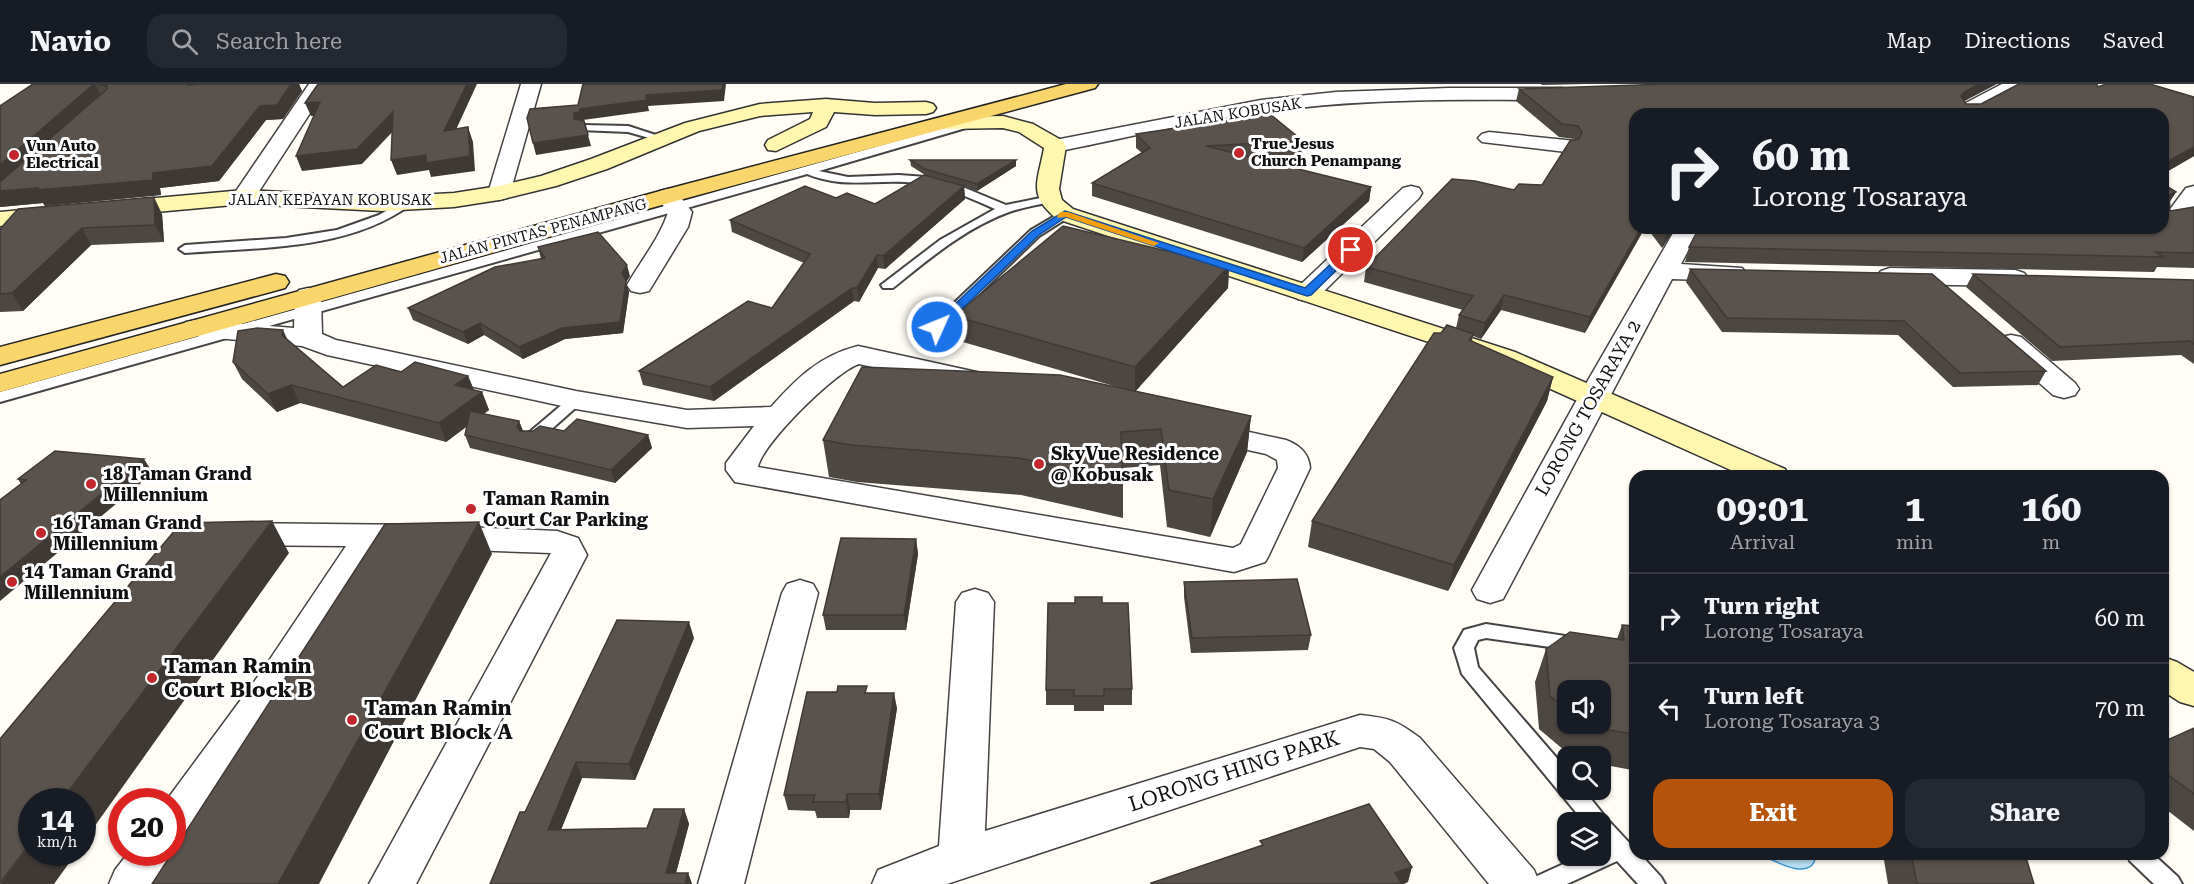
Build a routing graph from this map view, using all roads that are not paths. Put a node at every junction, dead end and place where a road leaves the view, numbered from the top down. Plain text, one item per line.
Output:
1 (320, 84) edge
2 (531, 84) edge
3 (1014, 84) edge
4 (1088, 84) edge
5 (2017, 84) edge
6 (1059, 92) junction
7 (1583, 94) edge
8 (821, 97) junction
9 (1533, 103) edge
10 (926, 108) junction
11 (1970, 108) edge
12 (978, 121) junction
13 (945, 123) junction
14 (583, 128) edge
15 (1026, 128) junction
16 (660, 138) junction
17 (1489, 138) dead end
18 (1531, 142) junction
19 (776, 145) junction
20 (1055, 146) junction
21 (1566, 146) edge
22 (801, 167) junction
23 (499, 193) junction
24 (1411, 193) dead end
25 (2194, 193) edge
26 (244, 197) junction
27 (673, 202) junction
28 (406, 203) junction
29 (1058, 206) junction
30 (1004, 209) junction
31 (2169, 215) edge
32 (0, 219) edge
33 (1685, 234) edge
34 (185, 249) dead end
35 (329, 268) dead end
36 (1664, 272) junction
37 (1758, 273) edge
38 (1864, 275) edge
39 (1934, 276) junction
40 (2040, 279) edge
41 (640, 285) dead end
42 (888, 285) dead end
43 (1307, 292) junction
44 (307, 305) junction
45 (1969, 306) edge
46 (937, 327) dead end
47 (196, 328) junction
48 (1995, 329) edge
49 (239, 332) junction
50 (0, 356) edge
51 (0, 383) edge
52 (2064, 389) dead end
53 (1594, 396) junction
54 (0, 397) edge
55 (576, 400) junction
56 (777, 416) junction
57 (687, 418) junction
58 (531, 439) edge
59 (754, 446) junction
60 (1760, 470) edge
61 (202, 534) edge
62 (372, 535) junction
63 (1490, 590) dead end
64 (800, 593) dead end
65 (975, 602) dead end
66 (1601, 647) edge
67 (2169, 676) edge
68 (2194, 691) edge
69 (1557, 774) edge
70 (1579, 800) edge
71 (186, 807) edge
72 (1589, 812) edge
73 (1611, 839) edge
74 (1620, 849) junction
75 (961, 858) junction
76 (1629, 859) edge
77 (1630, 860) edge
78 (2144, 860) edge
79 (145, 866) edge
80 (132, 884) edge
81 (392, 884) edge
82 (722, 884) edge
83 (895, 884) edge
84 (1517, 884) edge
85 (1543, 884) edge
86 (1653, 884) edge
87 (2170, 884) edge

1 - 26 street
2 - 23 street
3 - 10 main road, JALAN PINTAS PENAMPANG
4 - 6 main road, JALAN PINTAS PENAMPANG
5 - 11 street
6 - 13 main road, JALAN PINTAS PENAMPANG
6 - 15 street
7 - 9 street
8 - 10 street, JALAN KEPAYAN KOBUSAK
8 - 16 street, JALAN KEPAYAN KOBUSAK
8 - 19 street
9 - 18 street
9 - 20 street, JALAN KOBUSAK
10 - 19 main road, JALAN PINTAS PENAMPANG
12 - 13 street
12 - 15 street
12 - 22 lane
13 - 22 main road, JALAN PINTAS PENAMPANG
14 - 16 lane
15 - 20 street
16 - 23 street, JALAN KEPAYAN KOBUSAK
17 - 18 street
18 - 21 street
19 - 35 main road, JALAN PINTAS PENAMPANG
20 - 29 street
22 - 27 main road, JALAN PINTAS PENAMPANG
22 - 30 lane
23 - 28 street, JALAN KEPAYAN KOBUSAK
24 - 43 street
25 - 31 street
26 - 28 street, JALAN KEPAYAN KOBUSAK
26 - 32 street, JALAN KEPAYAN KOBUSAK
27 - 41 street
27 - 44 main road, JALAN PINTAS PENAMPANG
28 - 34 lane
29 - 30 lane
29 - 43 street
29 - 46 lane
30 - 42 lane
33 - 36 street, LORONG TOSARAYA 2
36 - 37 street
36 - 53 street, LORONG TOSARAYA 2
38 - 39 street
39 - 40 street
39 - 45 street
43 - 53 street
44 - 47 main road, JALAN PINTAS PENAMPANG
44 - 49 street
44 - 50 main road
44 - 55 street
47 - 49 street
47 - 51 main road, JALAN PINTAS PENAMPANG
48 - 52 street
49 - 54 lane
53 - 60 street
53 - 63 street, LORONG TOSARAYA 2
55 - 57 street
55 - 58 lane
56 - 57 street
56 - 59 street
56 - 59 street
57 - 59 street
61 - 62 street
62 - 71 street
62 - 81 street
64 - 82 street
65 - 75 street
66 - 69 lane
67 - 68 street
70 - 72 lane
73 - 74 lane
74 - 76 lane
74 - 85 lane
75 - 83 street, LORONG HING PARK
75 - 84 street, LORONG HING PARK
77 - 86 lane
78 - 87 lane
79 - 80 street

